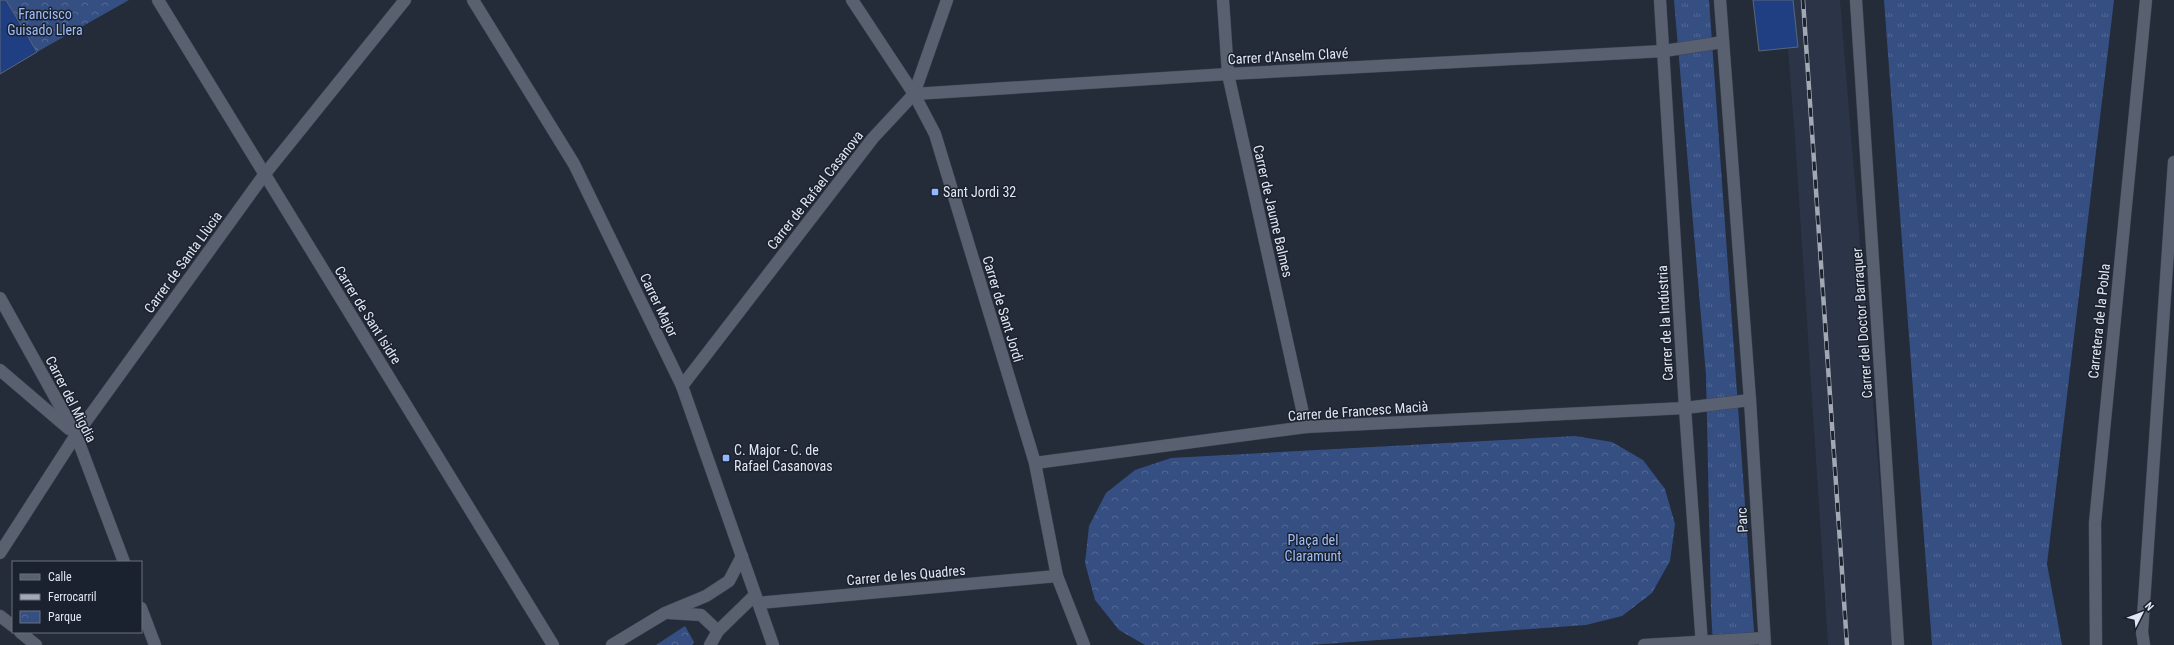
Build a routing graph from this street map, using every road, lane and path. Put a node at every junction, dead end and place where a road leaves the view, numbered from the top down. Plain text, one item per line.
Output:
1 (158, 0) edge
2 (405, 0) edge
3 (473, 0) edge
4 (852, 0) edge
5 (947, 0) edge
6 (1223, 0) edge
7 (1660, 0) edge
8 (1720, 0) edge
9 (1856, 0) edge
10 (2146, 0) edge
11 (1723, 42) junction
12 (1664, 51) junction
13 (1228, 74) junction
14 (914, 94) junction
15 (2174, 162) edge
16 (264, 175) junction
17 (0, 298) edge
18 (0, 370) edge
19 (682, 386) junction
20 (1750, 400) junction
21 (1685, 408) junction
22 (1306, 427) junction
23 (76, 435) junction
24 (1034, 463) junction
25 (0, 552) edge
26 (742, 556) junction
27 (124, 561) edge
28 (1057, 576) junction
29 (757, 599) junction
30 (142, 611) edge
31 (665, 613) junction
32 (0, 616) edge
33 (12, 625) edge
34 (718, 631) junction
35 (21, 633) edge
36 (1764, 642) edge
37 (1702, 643) edge
38 (36, 645) edge
39 (155, 645) edge
40 (553, 645) edge
41 (612, 645) edge
42 (710, 645) edge
43 (773, 645) edge
44 (1084, 645) edge
45 (1644, 645) edge
46 (1898, 645) edge
47 (2096, 645) edge
48 (2144, 645) edge

1 - 16 street, Carrer de Sant Isidre
2 - 16 street, Carrer de Santa Llùcia
3 - 19 street, Carrer Major
4 - 14 street, Carrer de Sant Jordi
5 - 14 street, Carrer de Rafael Casanova
6 - 13 street, Carrer de Jaume Balmes
7 - 12 street, Carrer de la Indústria
8 - 11 street
9 - 46 street, Carrer del Doctor Barraquer
10 - 47 street, Carretera de la Pobla
11 - 12 street, Carrer d'Anselm Clavé
11 - 20 street
12 - 13 street, Carrer d'Anselm Clavé
12 - 21 street, Carrer de la Indústria
13 - 14 street, Carrer d'Anselm Clavé
13 - 22 street, Carrer de Jaume Balmes
14 - 19 street, Carrer de Rafael Casanova
14 - 24 street, Carrer de Sant Jordi
15 - 48 street
16 - 23 street, Carrer de Santa Llùcia
16 - 40 street, Carrer de Sant Isidre
17 - 23 street, Carrer del Migdia
18 - 23 street
19 - 26 street, Carrer Major
20 - 21 street, Carrer de Francesc Macià
20 - 36 street, Parc
21 - 22 street, Carrer de Francesc Macià
21 - 37 street, Carrer de la Indústria
22 - 24 street, Carrer de Francesc Macià
23 - 25 street, Carrer de Santa Llùcia
23 - 27 street, Carrer del Migdia
24 - 28 street, Carrer de Sant Jordi
26 - 29 street, Carrer Major
26 - 31 street
28 - 29 street, Carrer de les Quadres
28 - 44 street, Carrer de Sant Jordi
29 - 34 street
29 - 43 street, Carrer Major
30 - 39 street
31 - 34 street
31 - 41 street
32 - 33 street
34 - 42 street
35 - 38 street
36 - 37 street
37 - 45 street

